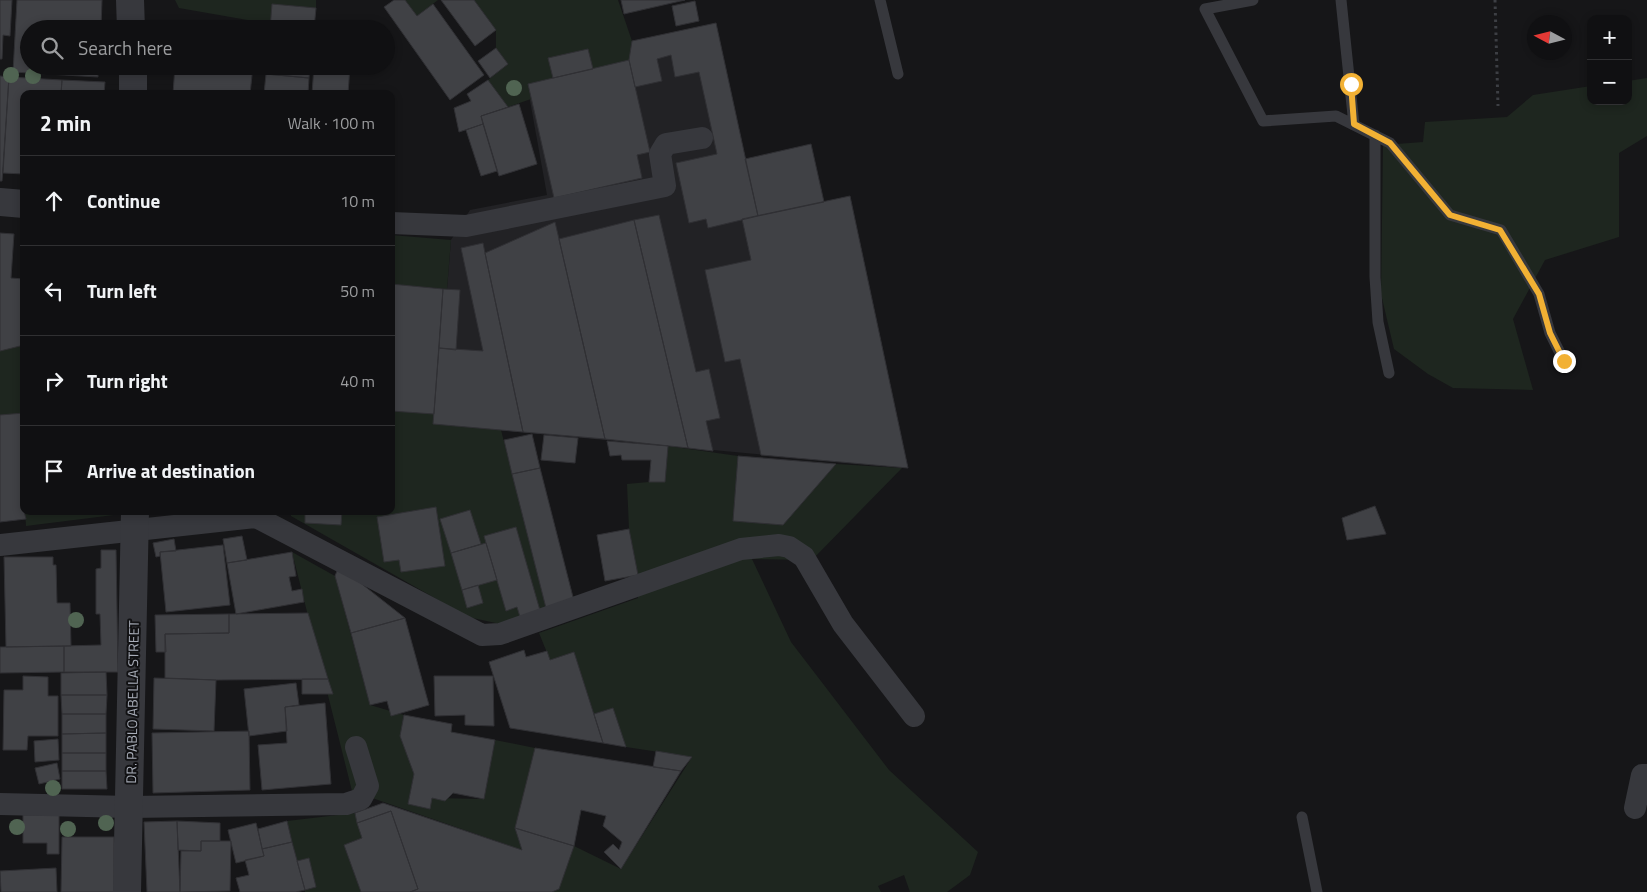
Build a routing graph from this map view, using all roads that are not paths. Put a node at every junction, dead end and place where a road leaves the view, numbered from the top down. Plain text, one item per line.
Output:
1 (130, 0) edge
2 (880, 0) edge
3 (1253, 0) edge
4 (1341, 0) edge
5 (131, 20) edge
6 (898, 74) dead end
7 (133, 75) edge
8 (134, 90) edge
9 (1354, 124) junction
10 (1375, 135) junction
11 (702, 138) dead end
12 (0, 202) edge
13 (20, 204) edge
14 (395, 223) edge
15 (1564, 361) dead end
16 (1389, 373) dead end
17 (135, 520) edge
18 (0, 545) edge
19 (914, 716) dead end
20 (356, 747) dead end
21 (1647, 775) edge
22 (0, 804) edge
23 (130, 806) junction
24 (1635, 808) dead end
25 (1302, 817) dead end
26 (127, 892) edge
27 (1316, 892) edge

1 - 5 street
2 - 6 lane
3 - 9 lane
4 - 9 lane
7 - 8 street
9 - 10 lane
10 - 15 lane
10 - 16 lane
11 - 14 street
12 - 13 street
17 - 18 street
17 - 19 street
17 - 23 street, DR. PABLO ABELLA STREET
20 - 23 street
21 - 24 street
22 - 23 street
23 - 26 street, DR. PABLO ABELLA STREET
25 - 27 lane

